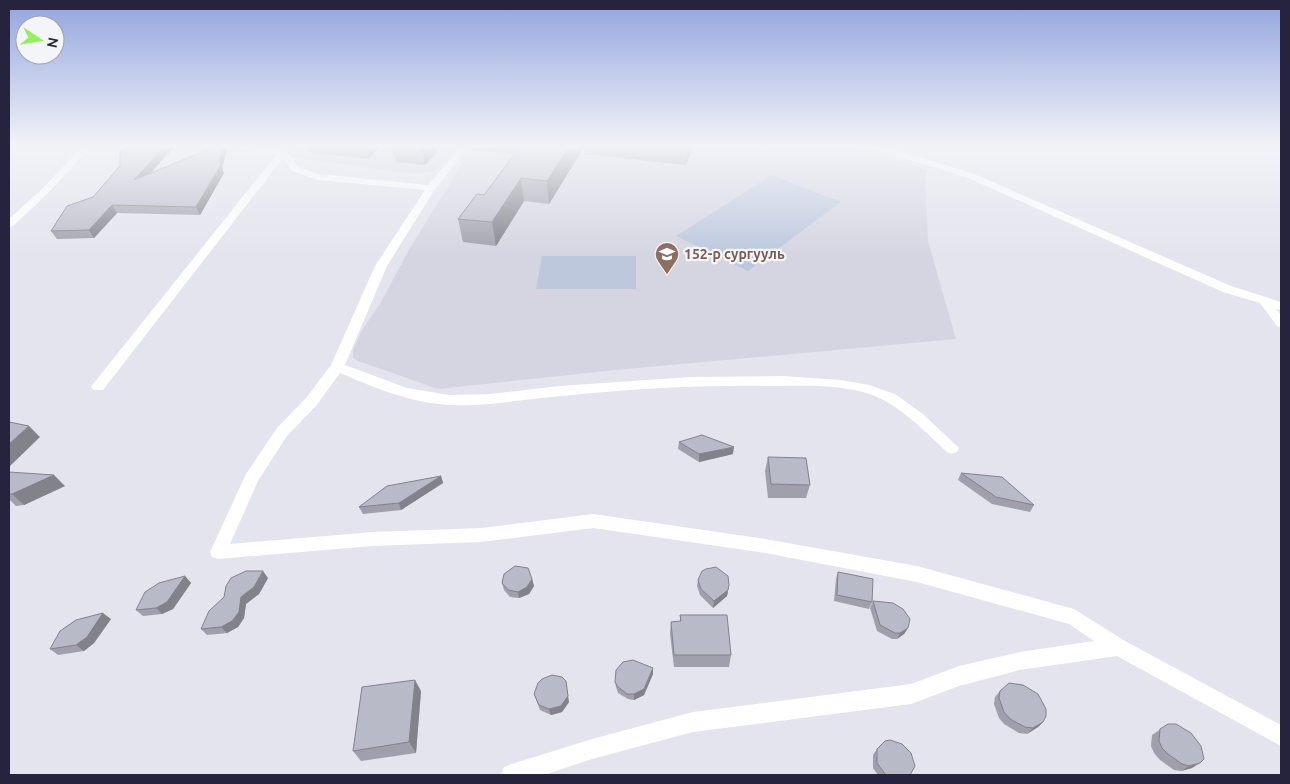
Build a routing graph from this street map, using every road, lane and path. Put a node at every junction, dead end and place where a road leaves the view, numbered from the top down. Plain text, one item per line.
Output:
1 (52, 184) edge
2 (258, 184) edge
3 (386, 184) edge
4 (435, 184) edge
5 (988, 184) edge
6 (431, 188) junction
7 (9, 224) edge
8 (1265, 302) junction
9 (1281, 306) edge
10 (1281, 323) edge
11 (337, 367) junction
12 (98, 387) dead end
13 (952, 448) dead end
14 (1118, 647) junction
15 (1281, 736) edge
16 (512, 775) edge

1 - 7 street
2 - 12 street
3 - 6 street
4 - 6 street
5 - 8 street
6 - 11 street
8 - 9 street
8 - 10 street
11 - 13 street
11 - 14 street
14 - 15 street
14 - 16 street

